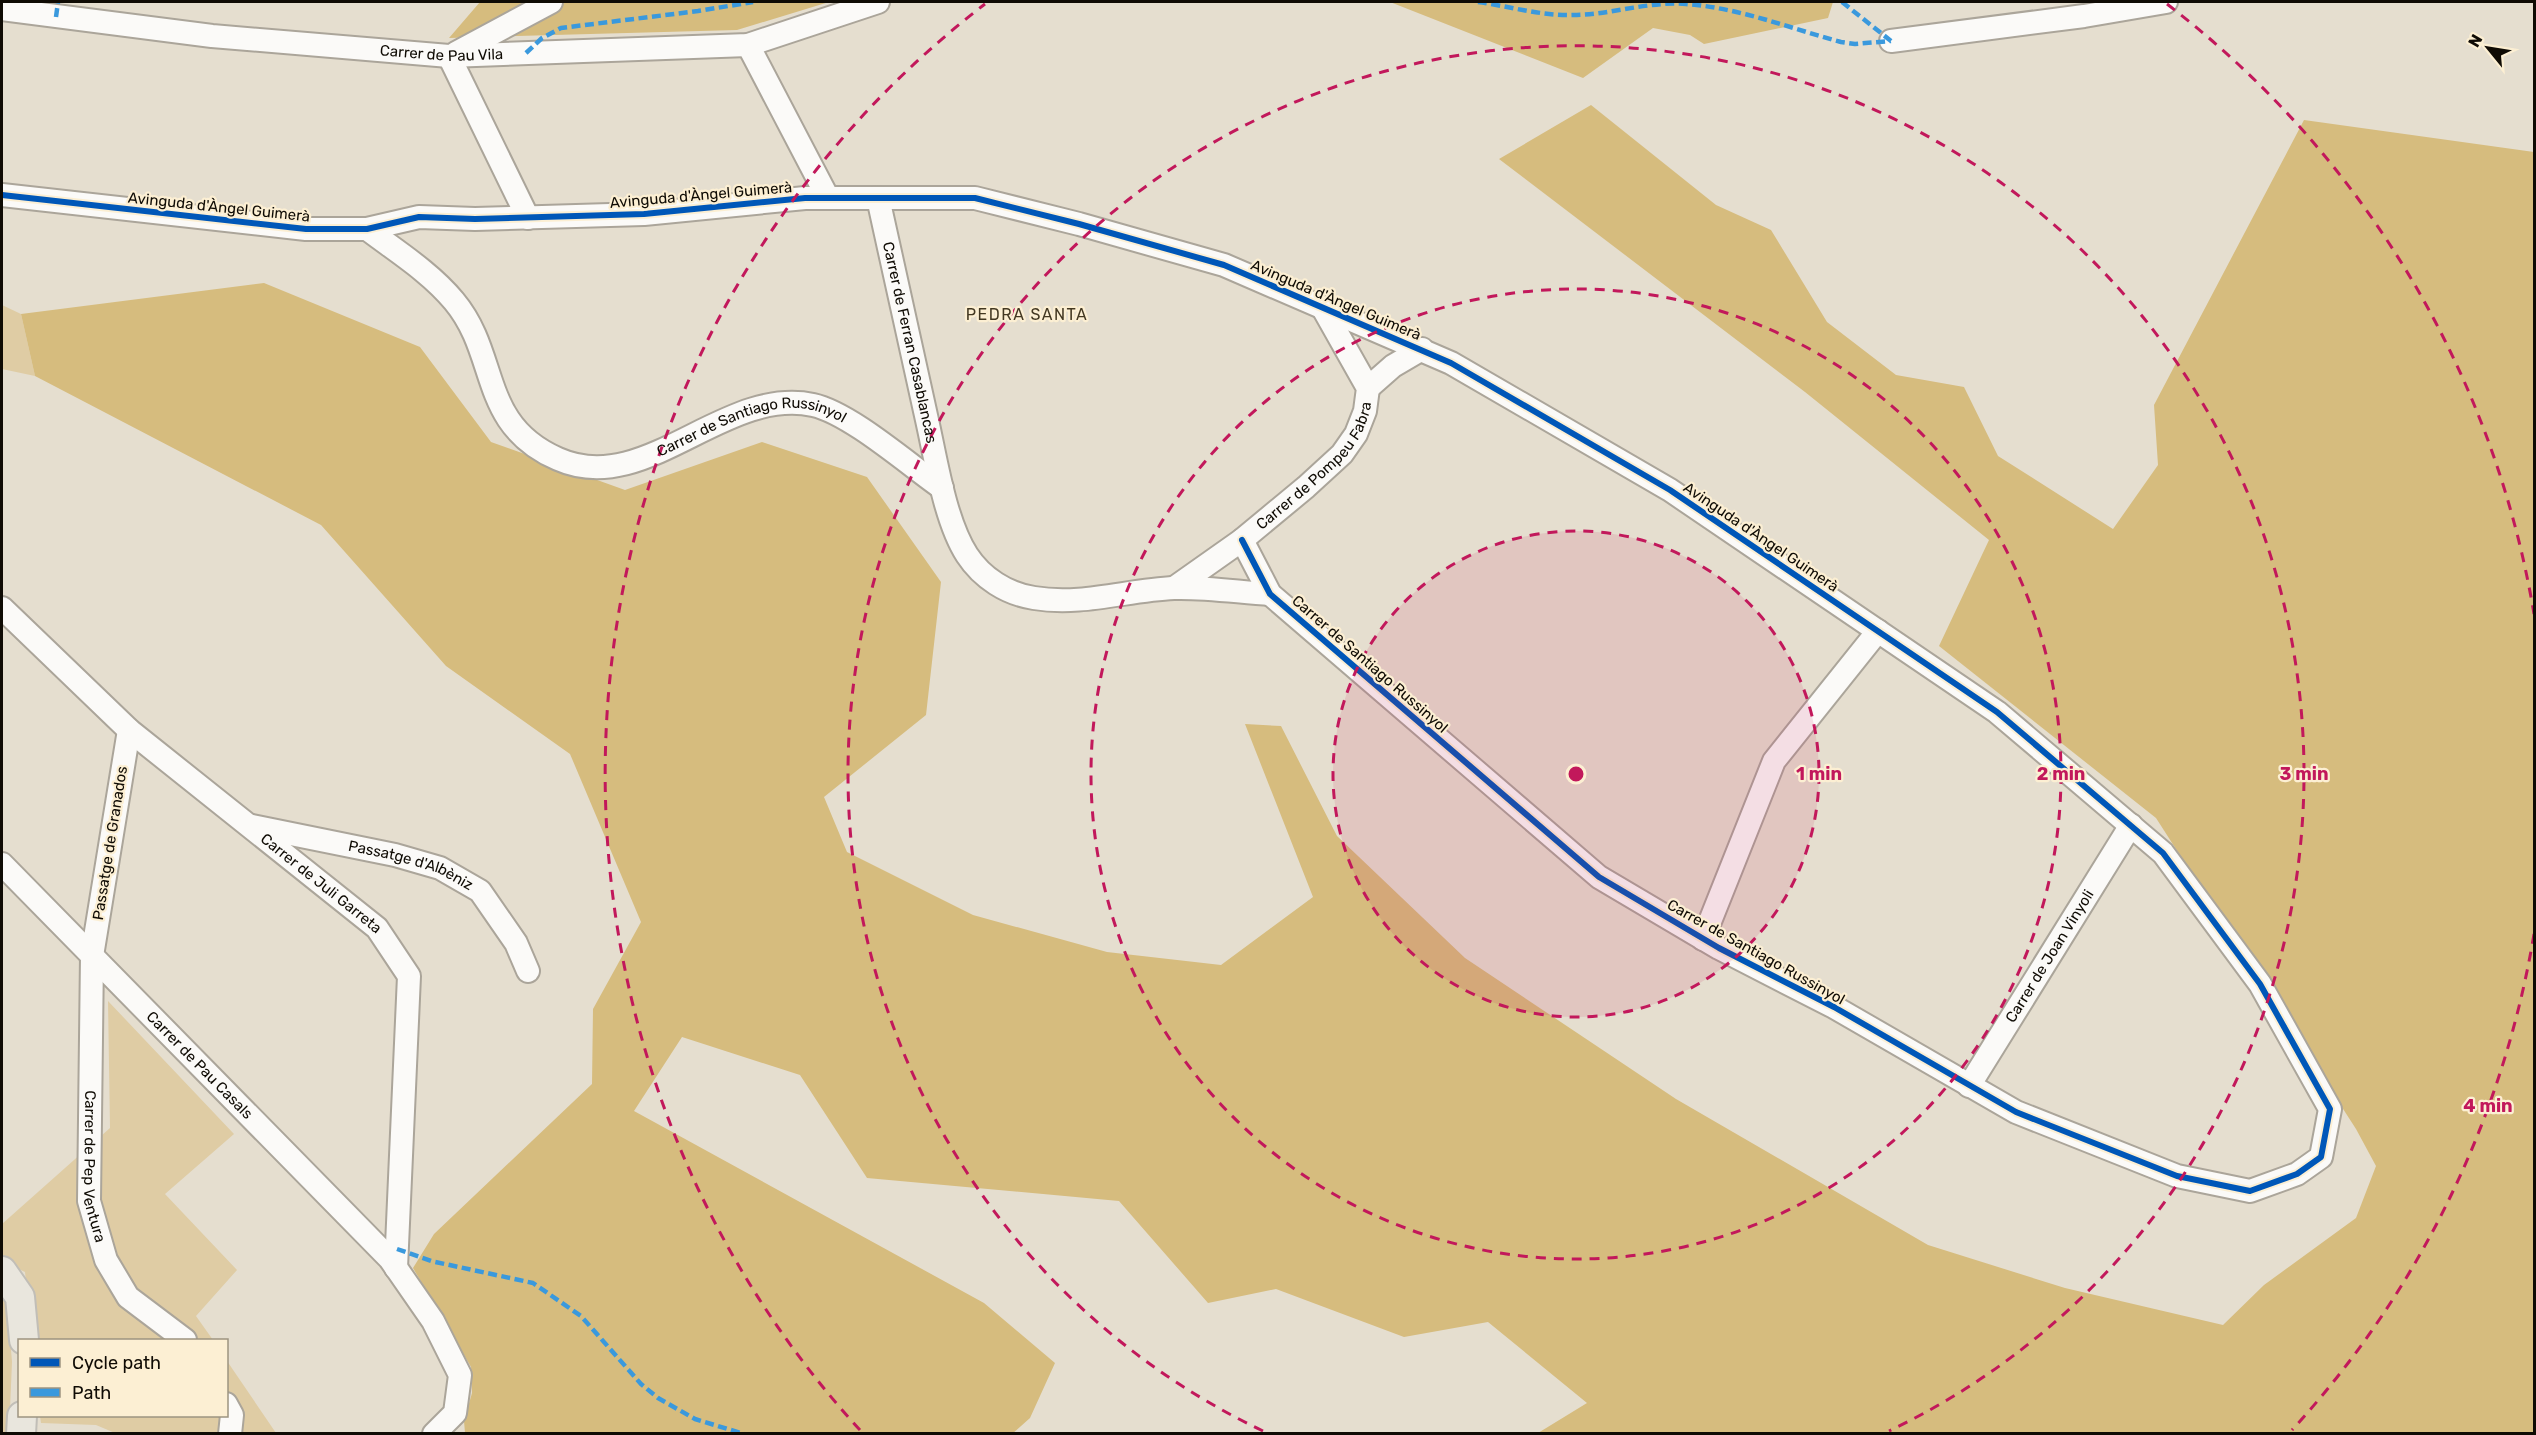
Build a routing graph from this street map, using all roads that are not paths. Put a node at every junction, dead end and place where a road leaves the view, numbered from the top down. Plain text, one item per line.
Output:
1 (551, 2) edge
2 (878, 2) edge
3 (2166, 2) edge
4 (2, 9) edge
5 (1891, 41) dead end
6 (748, 45) junction
7 (449, 56) junction
8 (2, 195) edge
9 (828, 198) junction
10 (878, 198) junction
11 (528, 218) junction
12 (367, 229) junction
13 (1324, 310) junction
14 (1422, 350) junction
15 (1368, 388) junction
16 (942, 488) junction
17 (1242, 540) junction
18 (1174, 588) junction
19 (1270, 594) junction
20 (2, 608) edge
21 (1878, 631) junction
22 (129, 730) junction
23 (248, 825) junction
24 (2131, 825) junction
25 (2, 864) edge
26 (1703, 939) junction
27 (92, 956) junction
28 (528, 970) dead end
29 (1969, 1086) junction
30 (2321, 1157) joint
31 (396, 1268) junction
32 (2, 1271) edge
33 (24, 1339) edge
34 (182, 1339) edge
35 (228, 1408) edge
36 (22, 1417) edge
37 (21, 1434) edge
38 (230, 1434) edge
39 (434, 1434) edge

1 - 7 street
2 - 6 street, Carrer de Pau Vila
3 - 5 street
4 - 7 street, Carrer de Pau Vila
6 - 7 street, Carrer de Pau Vila
6 - 9 street
7 - 11 street
8 - 12 street, Avinguda d'Àngel Guimerà
9 - 10 street, Avinguda d'Àngel Guimerà
9 - 11 street, Avinguda d'Àngel Guimerà
10 - 13 street, Avinguda d'Àngel Guimerà
10 - 16 street, Carrer de Ferran Casablancas
11 - 12 street, Avinguda d'Àngel Guimerà
12 - 16 street, Carrer de Santiago Russinyol
13 - 14 street, Avinguda d'Àngel Guimerà
13 - 15 street, Carrer de Pompeu Fabra
14 - 15 street
14 - 21 street, Avinguda d'Àngel Guimerà
15 - 17 street, Carrer de Pompeu Fabra
16 - 18 street
17 - 18 street, Carrer de Pompeu Fabra
17 - 19 street, Carrer de Santiago Russinyol
18 - 19 street
19 - 26 street, Carrer de Santiago Russinyol
20 - 22 street, Carrer de Juli Garreta
21 - 24 street, Avinguda d'Àngel Guimerà
21 - 26 street
22 - 23 street, Carrer de Juli Garreta
22 - 27 street, Passatge de Granados
23 - 28 street, Passatge d'Albèniz
23 - 31 street, Carrer de Juli Garreta
24 - 29 street, Carrer de Joan Vinyoli
24 - 30 street, Avinguda d'Àngel Guimerà
25 - 27 street, Carrer de Pau Casals
26 - 29 street, Carrer de Santiago Russinyol
27 - 31 street, Carrer de Pau Casals
27 - 34 street, Carrer de Pep Ventura
29 - 30 street, Carrer de Santiago Russinyol
31 - 39 street
32 - 33 main road
35 - 38 street
36 - 37 main road

